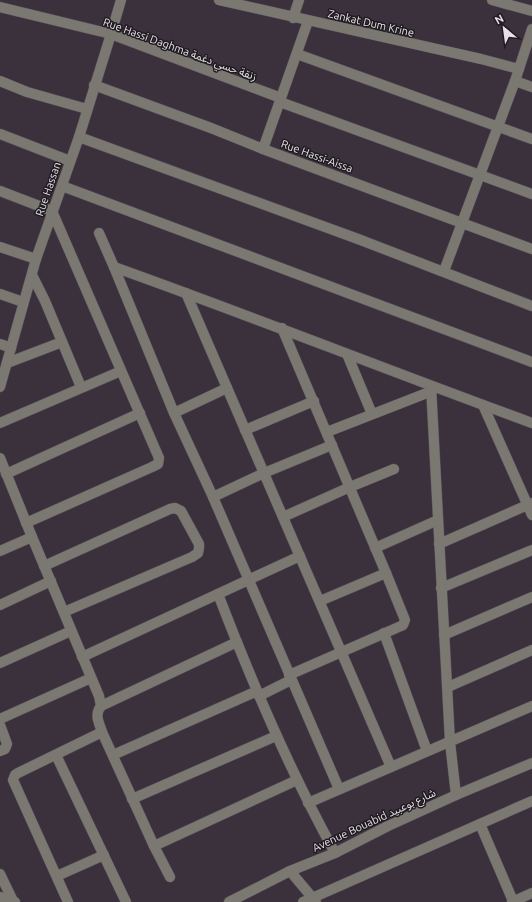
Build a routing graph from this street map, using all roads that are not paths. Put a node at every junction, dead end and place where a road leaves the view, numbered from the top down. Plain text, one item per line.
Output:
1 (121, 0) edge
2 (219, 0) edge
3 (299, 0) edge
4 (492, 0) edge
5 (0, 6) edge
6 (532, 11) edge
7 (294, 18) junction
8 (308, 21) junction
9 (532, 29) edge
10 (111, 34) junction
11 (297, 54) junction
12 (519, 69) junction
13 (0, 81) edge
14 (515, 81) junction
15 (94, 85) junction
16 (532, 87) edge
17 (281, 100) junction
18 (87, 108) junction
19 (498, 127) junction
20 (0, 134) edge
21 (79, 137) junction
22 (532, 139) edge
23 (263, 149) junction
24 (70, 161) junction
25 (480, 175) junction
26 (62, 186) junction
27 (0, 191) edge
28 (532, 194) edge
29 (52, 211) junction
30 (462, 222) junction
31 (98, 233) dead end
32 (0, 247) edge
33 (532, 250) edge
34 (36, 259) junction
35 (114, 266) junction
36 (444, 271) junction
37 (32, 275) junction
38 (186, 293) junction
39 (0, 294) edge
40 (23, 302) junction
41 (532, 306) edge
42 (282, 328) junction
43 (62, 342) junction
44 (0, 344) edge
45 (11, 348) junction
46 (347, 354) junction
47 (532, 362) edge
48 (7, 363) junction
49 (121, 370) junction
50 (0, 387) edge
51 (81, 388) junction
52 (227, 388) junction
53 (431, 388) junction
54 (314, 401) junction
55 (483, 405) junction
56 (140, 413) junction
57 (174, 413) junction
58 (372, 414) junction
59 (0, 423) edge
60 (532, 423) edge
61 (245, 430) junction
62 (327, 432) junction
63 (332, 445) junction
64 (0, 458) edge
65 (394, 469) dead end
66 (264, 473) junction
67 (6, 474) junction
68 (350, 487) junction
69 (213, 497) junction
70 (530, 504) edge
71 (532, 515) edge
72 (283, 517) junction
73 (438, 520) junction
74 (26, 523) junction
75 (32, 537) junction
76 (439, 544) junction
77 (375, 548) junction
78 (532, 550) edge
79 (0, 552) edge
80 (300, 556) junction
81 (44, 566) junction
82 (386, 573) junction
83 (249, 580) junction
84 (51, 581) junction
85 (441, 588) junction
86 (218, 594) junction
87 (532, 597) edge
88 (320, 601) junction
89 (0, 605) edge
90 (64, 612) junction
91 (71, 631) junction
92 (384, 633) junction
93 (444, 635) junction
94 (237, 642) junction
95 (532, 650) edge
96 (341, 651) junction
97 (82, 657) junction
98 (0, 663) edge
99 (90, 678) junction
100 (290, 678) junction
101 (448, 687) junction
102 (258, 693) junction
103 (101, 706) junction
104 (532, 706) edge
105 (0, 719) edge
106 (0, 725) edge
107 (102, 732) junction
108 (276, 736) junction
109 (450, 742) junction
110 (0, 751) edge
111 (427, 751) junction
112 (56, 755) junction
113 (113, 755) junction
114 (532, 763) edge
115 (391, 767) junction
116 (297, 780) junction
117 (339, 789) junction
118 (456, 795) junction
119 (132, 799) junction
120 (532, 801) edge
121 (308, 803) junction
122 (480, 824) junction
123 (154, 846) junction
124 (335, 853) junction
125 (104, 855) junction
126 (290, 871) junction
127 (0, 874) edge
128 (57, 876) junction
129 (170, 877) dead end
130 (532, 893) edge
131 (0, 897) edge
132 (314, 900) edge
133 (14, 902) edge
134 (68, 902) edge
135 (126, 902) edge
136 (229, 902) edge
137 (303, 902) edge
138 (513, 902) edge

1 - 10 street, Rue Hassan
2 - 7 street, Zankat Dum Krine
3 - 7 street
4 - 6 street
5 - 10 street, Rue Hassi Daghma زنقة حسي دغمة
7 - 8 street, Zankat Dum Krine
8 - 11 street
8 - 12 street, Zankat Dum Krine
9 - 12 street
10 - 15 street, Rue Hassan
10 - 17 street, Rue Hassi Daghma زنقة حسي دغمة
11 - 17 street
11 - 19 street
12 - 14 street
13 - 18 street
14 - 16 street
14 - 19 street
15 - 18 street, Rue Hassan
15 - 23 street, Rue Hassi-Aissa
17 - 23 street
17 - 25 street, Rue Hassi Daghma زنقة حسي دغمة
18 - 21 street, Rue Hassan
19 - 22 street
19 - 25 street
20 - 24 street
21 - 24 street, Rue Hassan
21 - 36 street
23 - 30 street, Rue Hassi-Aissa
24 - 26 street, Rue Hassan
25 - 28 street, Rue Hassi Daghma زنقة حسي دغمة
25 - 30 street
26 - 29 street, Rue Hassan
26 - 47 street
27 - 29 street
29 - 34 street, Rue Hassan
29 - 49 street
30 - 33 street, Rue Hassi-Aissa
30 - 36 street
31 - 35 street
32 - 34 street
34 - 37 street, Rue Hassan
35 - 38 street
35 - 57 street
36 - 41 street
37 - 40 street, Rue Hassan
37 - 43 street
38 - 42 street
38 - 52 street
39 - 40 street
40 - 45 street, Rue Hassan
42 - 46 street
42 - 54 street
43 - 48 street
43 - 51 street
44 - 45 street
45 - 48 street, Rue Hassan
46 - 53 street
46 - 58 street
48 - 50 street, Rue Hassan
49 - 51 street
49 - 56 street
51 - 59 street
52 - 57 street
52 - 61 street
53 - 55 street
53 - 58 street
53 - 73 street
54 - 61 street
54 - 62 street
55 - 60 street
55 - 70 street
56 - 67 street
56 - 74 street
57 - 69 street
58 - 62 street
61 - 66 street
62 - 63 street
63 - 66 street
63 - 68 street
64 - 67 street
65 - 68 street
66 - 69 street
66 - 72 street
67 - 74 street
68 - 72 street
68 - 77 street
69 - 83 street
70 - 71 street
70 - 76 street
72 - 80 street
73 - 76 street
73 - 77 street
74 - 75 street
75 - 79 street
75 - 81 street
76 - 85 street
77 - 82 street
78 - 85 street
80 - 83 street
80 - 88 street
81 - 84 street
81 - 90 street
82 - 88 street
82 - 92 street
83 - 86 street
83 - 100 street
84 - 89 street
84 - 90 street
85 - 93 street
86 - 94 street
86 - 97 street
87 - 93 street
88 - 96 street
90 - 91 street
91 - 97 street
91 - 98 street
92 - 96 street
92 - 111 street
93 - 101 street
94 - 102 street
94 - 103 street
95 - 101 street
96 - 100 street
96 - 115 street
97 - 99 street
99 - 103 street
99 - 105 street
100 - 102 street
100 - 117 street
101 - 109 street
102 - 108 street
102 - 113 street
103 - 107 street
104 - 109 street
106 - 110 street
107 - 112 street
107 - 113 street
108 - 116 street
108 - 119 street
109 - 111 street
109 - 118 street
111 - 115 street
112 - 125 street
112 - 128 street
113 - 119 street
114 - 118 street, Avenue Bouabid شارع بوعبيد
115 - 117 street
116 - 121 street
116 - 123 street
117 - 121 street
118 - 124 street, Avenue Bouabid شارع بوعبيد
119 - 123 street
120 - 122 street
121 - 124 street
122 - 132 street
122 - 138 street
123 - 129 street
124 - 126 street, Avenue Bouabid شارع بوعبيد
125 - 128 street
125 - 135 street
126 - 132 street
126 - 136 street, Avenue Bouabid شارع بوعبيد
127 - 133 street
128 - 134 street
130 - 138 street
131 - 133 street
132 - 137 street

